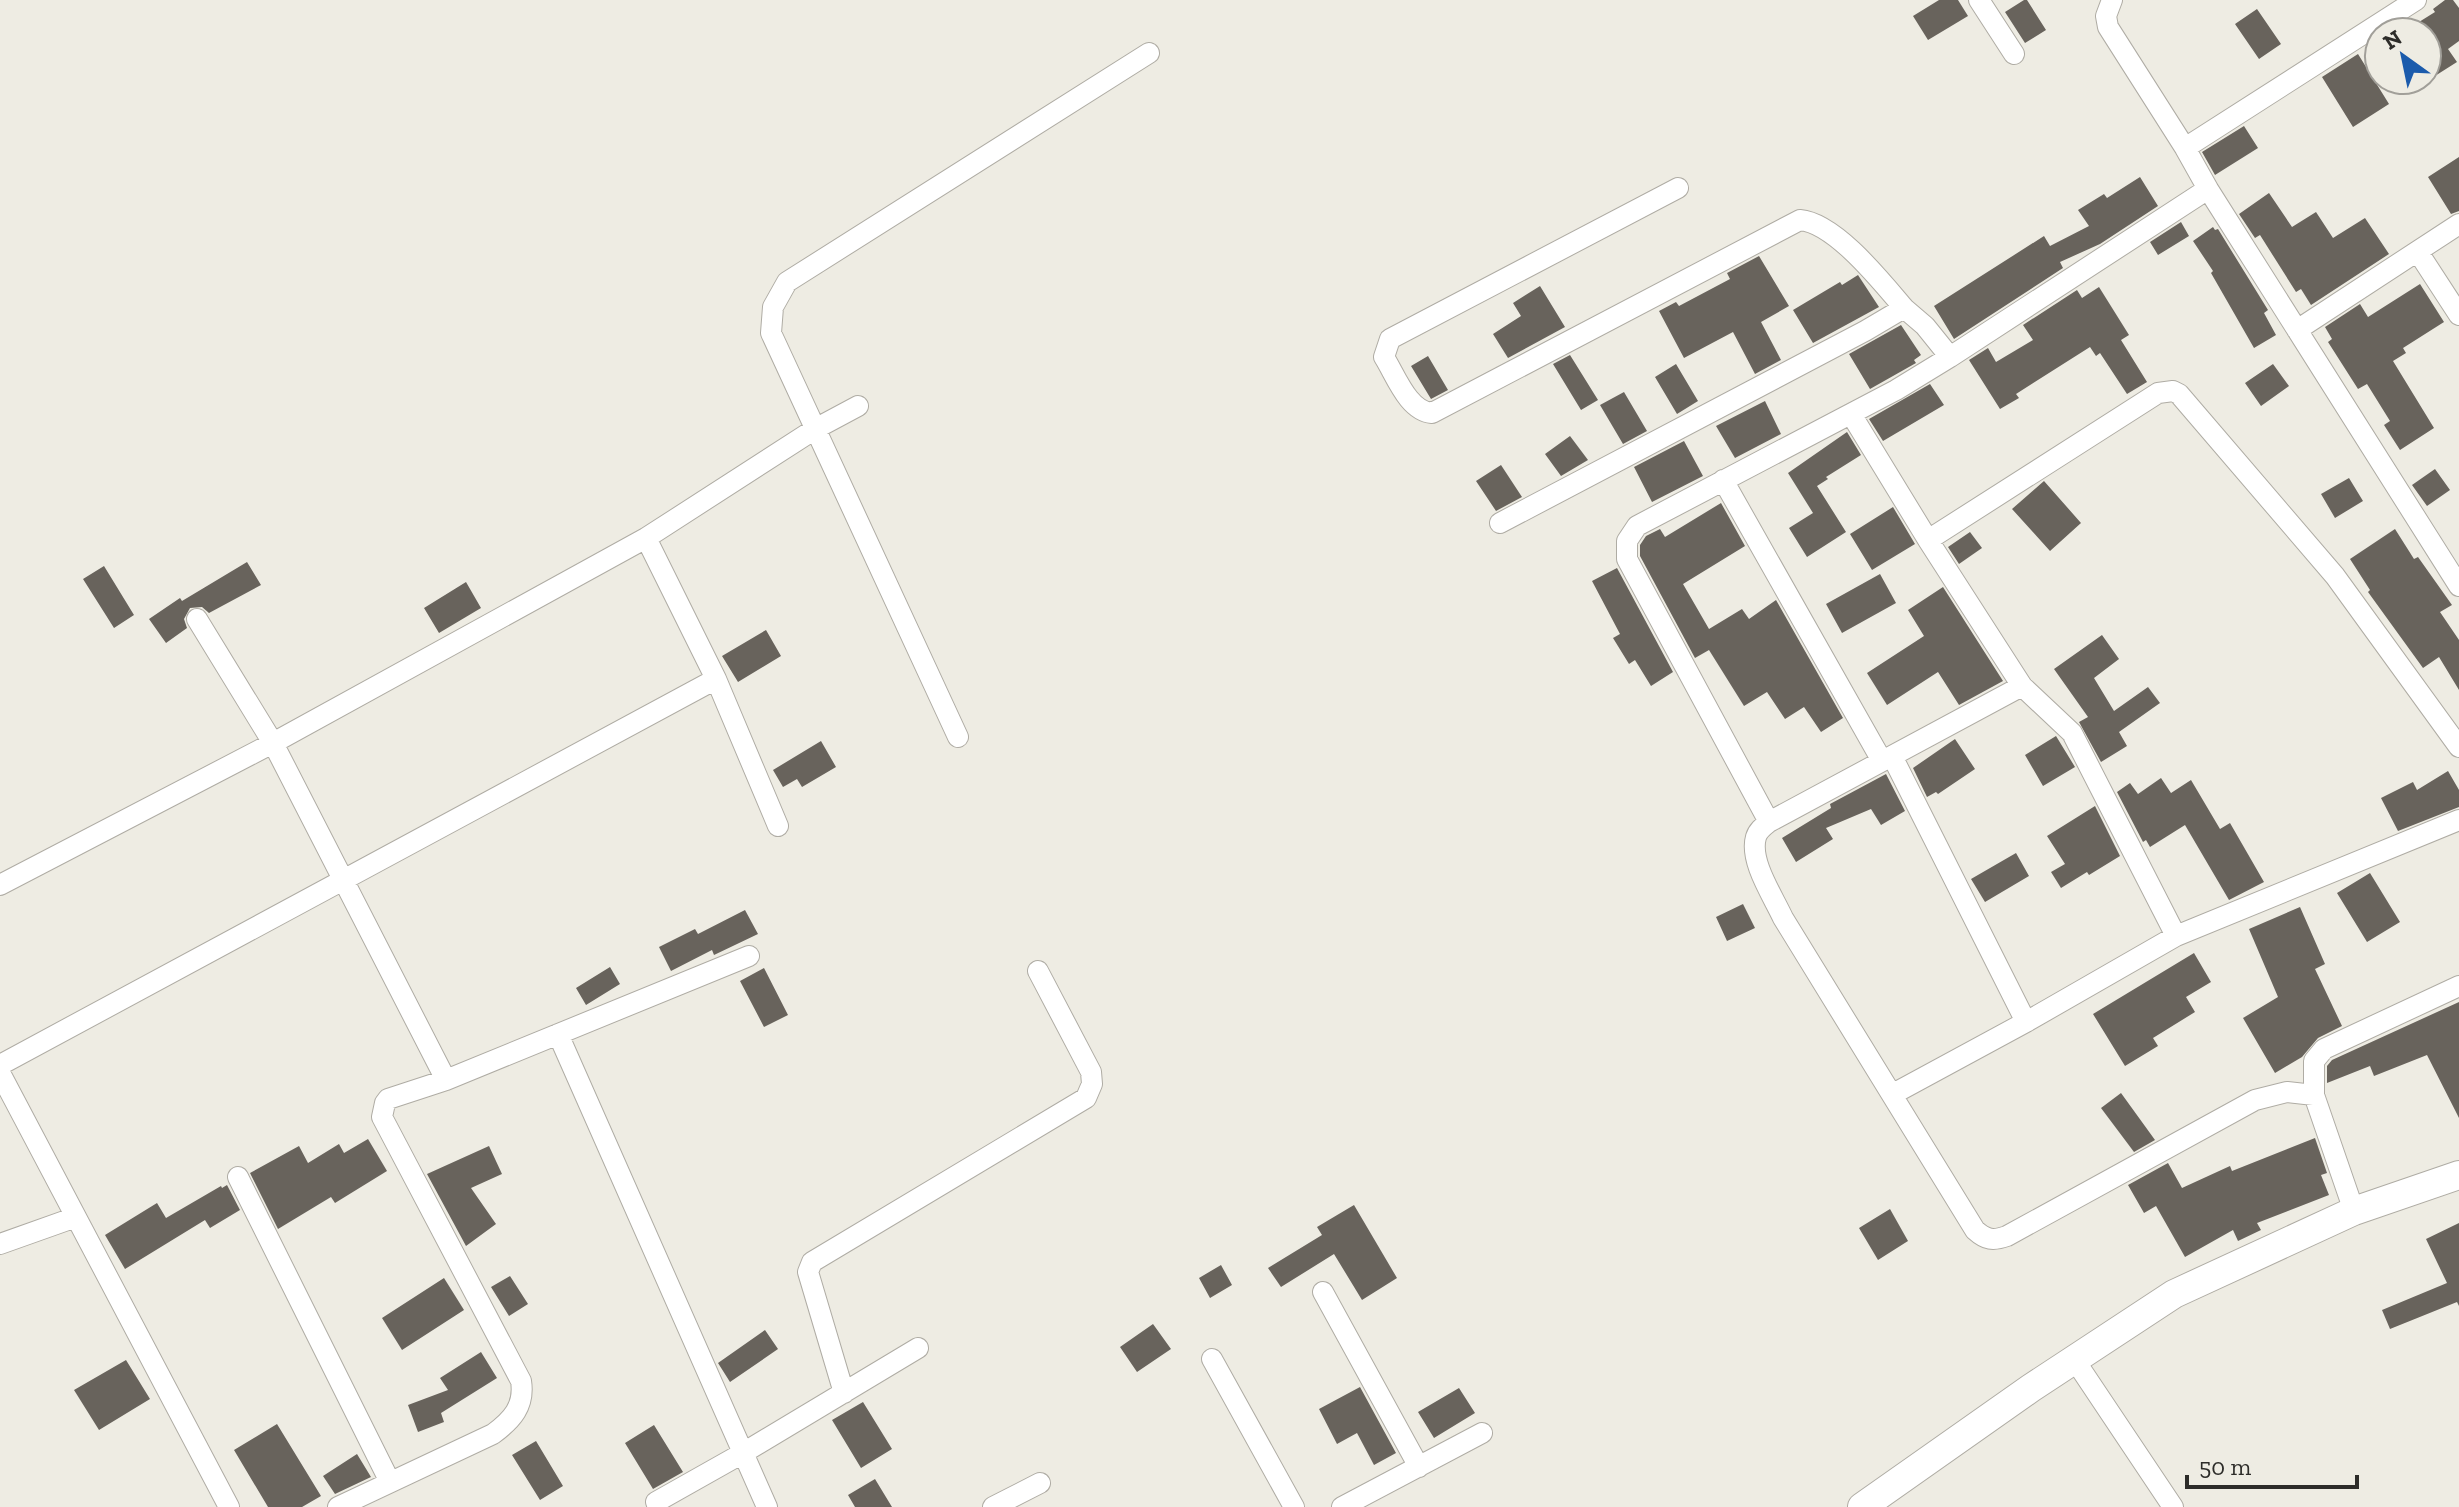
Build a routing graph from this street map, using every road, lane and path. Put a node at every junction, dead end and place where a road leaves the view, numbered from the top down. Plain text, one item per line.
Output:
1 (1979, 0) edge
2 (2112, 0) edge
3 (2416, 0) edge
4 (1149, 53) dead end
5 (2014, 54) dead end
6 (2185, 148) junction
7 (1678, 188) dead end
8 (2208, 189) junction
9 (2459, 224) edge
10 (2418, 252) junction
11 (1904, 308) junction
12 (2459, 315) edge
13 (2297, 330) junction
14 (1950, 357) junction
15 (858, 406) dead end
16 (1851, 414) junction
17 (815, 429) junction
18 (1723, 480) junction
19 (1500, 523) dead end
20 (646, 538) junction
21 (1928, 540) junction
22 (2459, 586) edge
23 (197, 619) dead end
24 (716, 679) junction
25 (2022, 686) junction
26 (958, 737) dead end
27 (273, 743) junction
28 (2459, 747) edge
29 (1887, 758) junction
30 (2459, 820) edge
31 (1769, 822) junction
32 (778, 826) dead end
33 (343, 879) junction
34 (0, 885) edge
35 (2176, 936) junction
36 (749, 956) dead end
37 (1038, 971) dead end
38 (2459, 986) edge
39 (2026, 1022) junction
40 (558, 1034) junction
41 (0, 1065) edge
42 (0, 1073) edge
43 (446, 1080) junction
44 (1893, 1094) junction
45 (2314, 1095) junction
46 (2459, 1175) edge
47 (238, 1177) dead end
48 (2354, 1211) junction
49 (76, 1217) junction
50 (0, 1244) edge
51 (1323, 1292) dead end
52 (918, 1348) dead end
53 (1212, 1359) dead end
54 (2074, 1359) junction
55 (844, 1393) junction
56 (1482, 1433) dead end
57 (743, 1453) junction
58 (1419, 1467) junction
59 (390, 1482) junction
60 (1040, 1483) dead end
61 (656, 1502) dead end
62 (229, 1507) edge
63 (338, 1507) edge
64 (767, 1507) edge
65 (993, 1507) edge
66 (1294, 1507) edge
67 (1342, 1507) edge
68 (1862, 1507) edge
69 (2173, 1507) edge

1 - 5 street
2 - 6 street
3 - 6 street
4 - 17 street
6 - 8 street
7 - 11 street
8 - 13 street
8 - 14 street
9 - 10 street
10 - 12 street
10 - 13 street
11 - 14 street
11 - 19 street
13 - 22 street
14 - 16 street
15 - 17 street
16 - 18 street
16 - 21 street
17 - 20 street
17 - 26 street
18 - 29 street
18 - 31 street
20 - 24 street
20 - 27 street
21 - 25 street
21 - 28 street
23 - 27 street
24 - 32 street
24 - 33 street
25 - 29 street
25 - 35 street
27 - 33 street
27 - 34 street
29 - 31 street
29 - 39 street
30 - 35 street
31 - 44 street
33 - 41 street
33 - 43 street
35 - 39 street
36 - 40 street
37 - 55 street
38 - 45 street
39 - 44 street
40 - 43 street
40 - 57 street
42 - 49 street
43 - 59 street
44 - 45 street
45 - 48 street
46 - 48 main road
47 - 59 street
48 - 54 main road
49 - 50 street
49 - 62 street
51 - 58 street
52 - 55 street
53 - 66 street
54 - 68 main road
54 - 69 street
55 - 57 street
56 - 58 street
57 - 61 street
57 - 64 street
58 - 67 street
59 - 63 street
60 - 65 street

